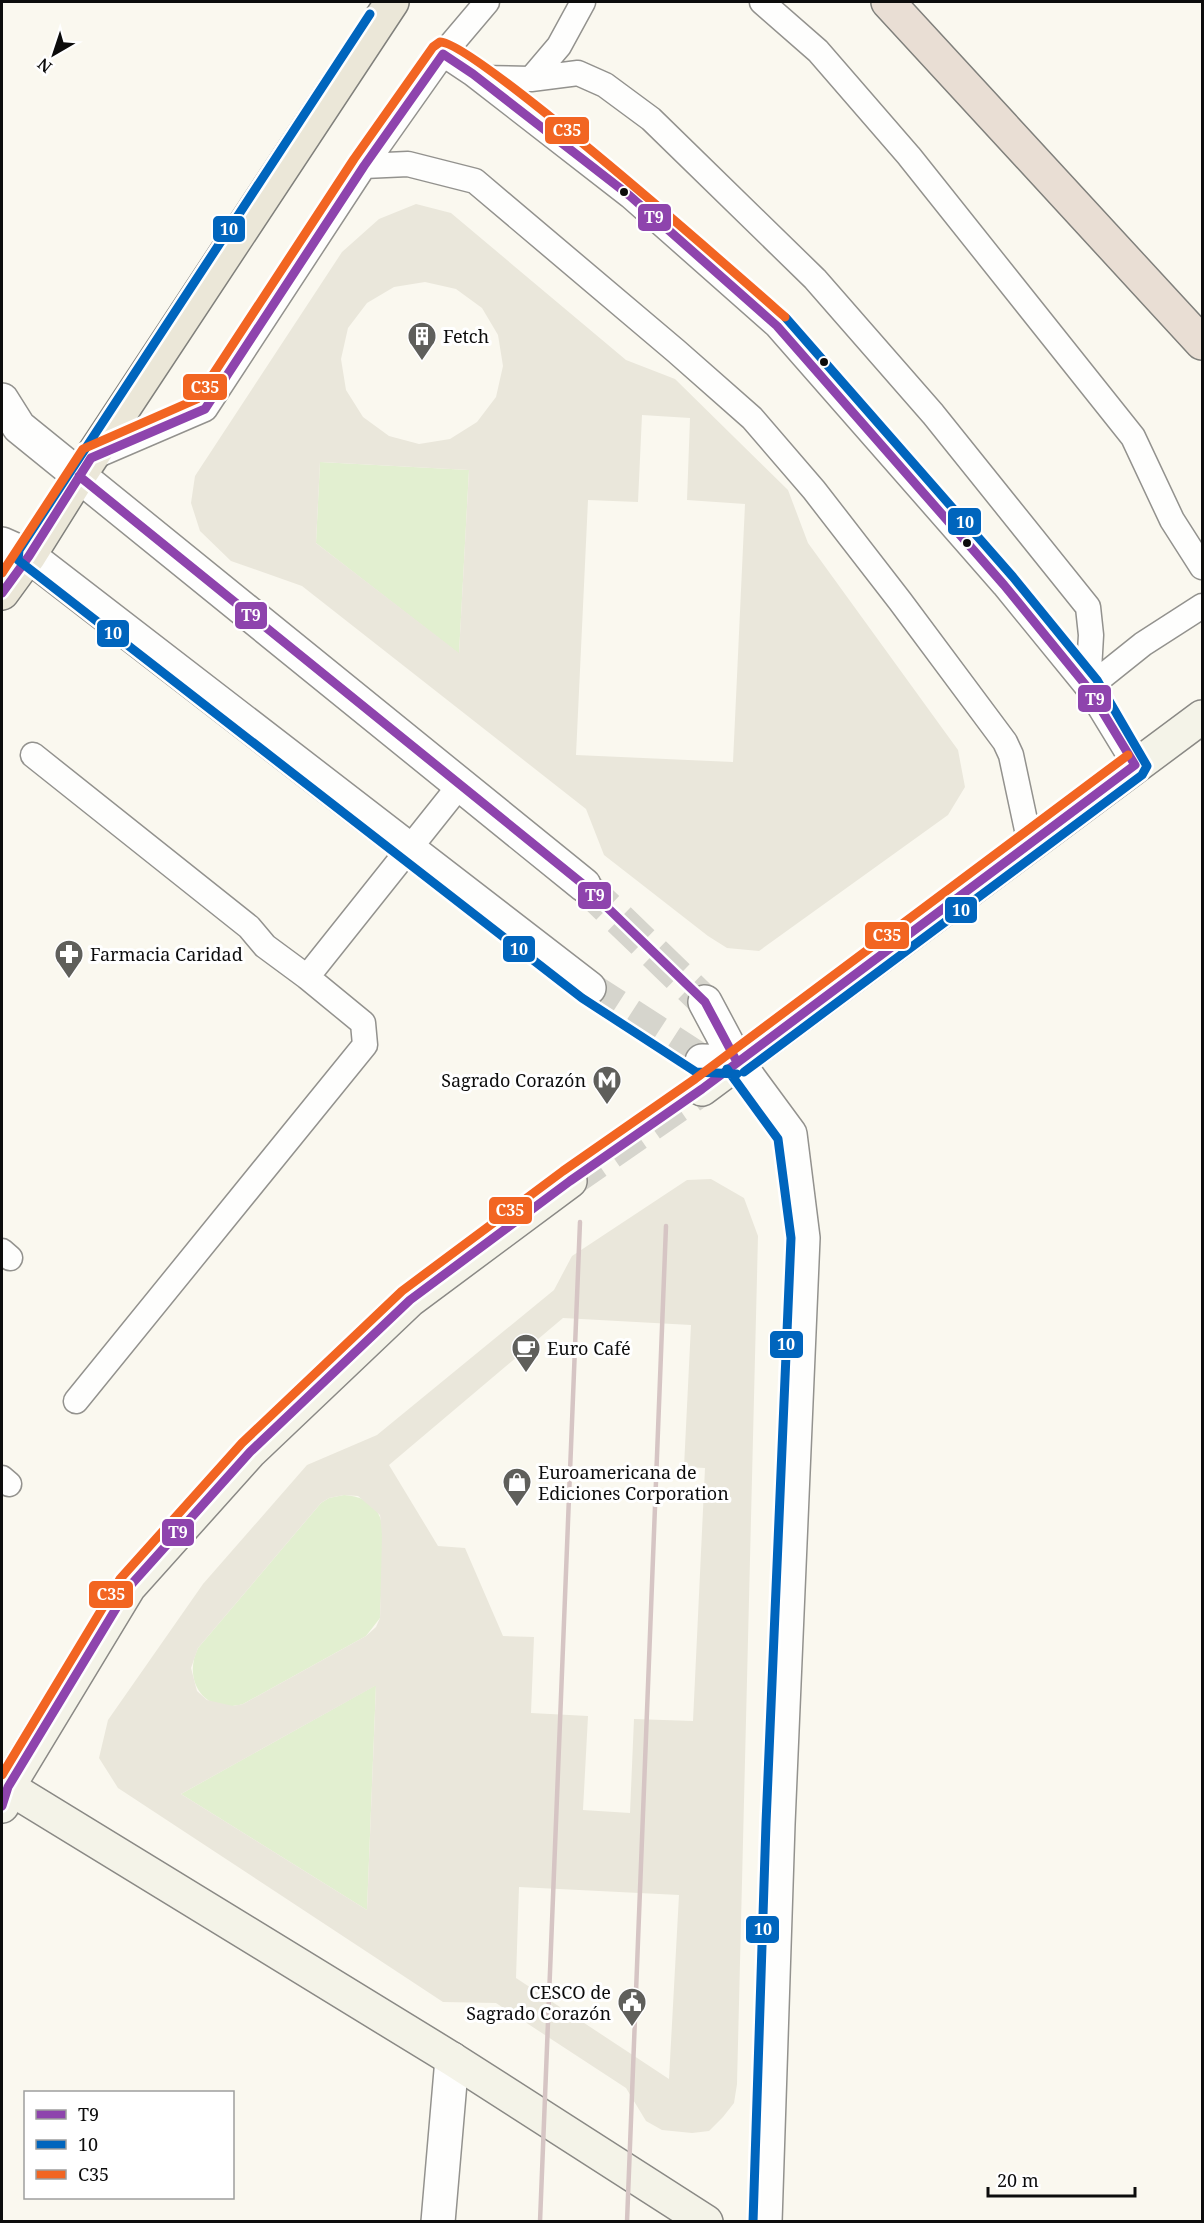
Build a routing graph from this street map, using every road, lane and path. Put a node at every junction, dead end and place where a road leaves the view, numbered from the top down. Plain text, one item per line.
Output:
1 (392, 2) edge
2 (487, 2) edge
3 (583, 2) edge
4 (762, 2) edge
5 (888, 2) edge
6 (443, 54) junction
7 (479, 78) junction
8 (531, 79) junction
9 (364, 166) junction
10 (1203, 344) edge
11 (2, 400) edge
12 (85, 467) junction
13 (15, 550) edge
14 (1203, 567) edge
15 (2, 593) edge
16 (1203, 606) edge
17 (1088, 688) junction
18 (1203, 717) edge
19 (33, 755) dead end
20 (1135, 765) junction
21 (460, 785) junction
22 (1030, 844) junction
23 (409, 850) junction
24 (584, 885) tunnel mouth
25 (307, 977) junction
26 (589, 988) tunnel mouth
27 (705, 1002) tunnel mouth
28 (737, 1062) junction
29 (702, 1075) tunnel mouth
30 (570, 1181) tunnel mouth
31 (76, 1401) dead end
32 (4, 1793) edge
33 (452, 2059) junction
34 (438, 2222) edge
35 (706, 2222) edge
36 (765, 2222) edge

1 - 12 main road
2 - 6 lane
3 - 8 lane
4 - 14 lane
5 - 10 highway
6 - 7 lane
6 - 9 lane
7 - 8 lane
7 - 17 lane
8 - 17 lane
9 - 12 lane
9 - 22 lane
11 - 12 street
12 - 13 main road
12 - 21 street
13 - 15 main road
13 - 23 street
16 - 17 lane
17 - 20 lane
18 - 20 main road
19 - 25 lane
20 - 22 main road
21 - 23 lane
21 - 24 street
22 - 28 main road
23 - 25 lane
23 - 26 street
25 - 31 lane
27 - 28 street
28 - 29 main road
28 - 36 street
30 - 32 main road
32 - 33 main road
33 - 34 street
33 - 35 main road

